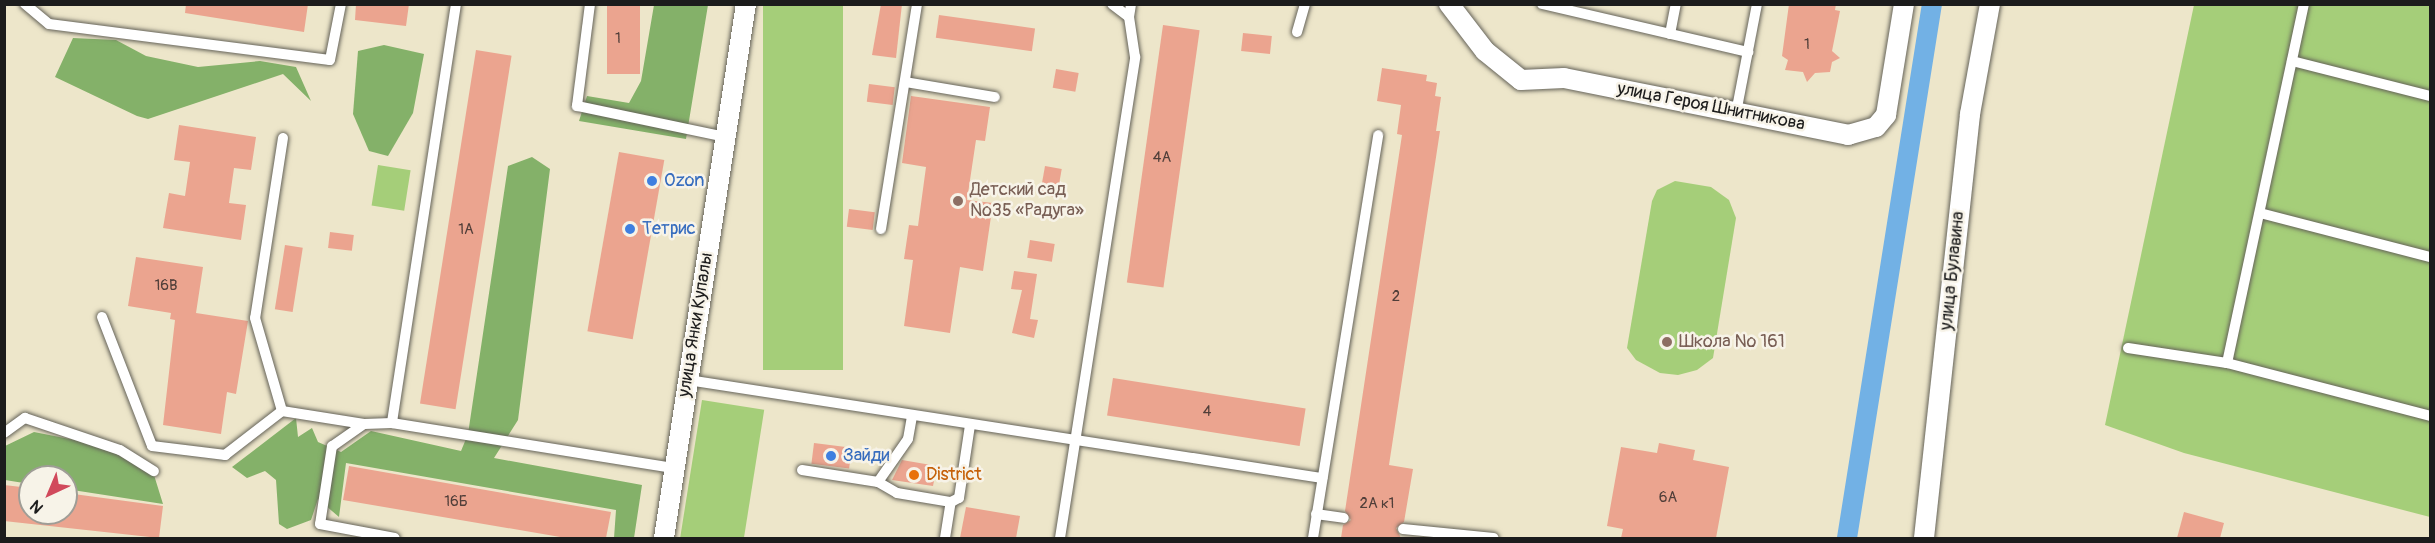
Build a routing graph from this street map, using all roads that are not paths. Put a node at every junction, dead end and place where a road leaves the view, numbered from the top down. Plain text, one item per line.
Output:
1 (25, 4) edge
2 (341, 4) edge
3 (456, 4) edge
4 (590, 4) edge
5 (746, 4) edge
6 (917, 4) edge
7 (1112, 4) edge
8 (1131, 4) edge
9 (1305, 4) edge
10 (1449, 4) edge
11 (1542, 4) edge
12 (1676, 4) edge
13 (1757, 4) edge
14 (1904, 4) edge
15 (1990, 4) edge
16 (2304, 4) edge
17 (1556, 6) edge
18 (1129, 17) junction
19 (1297, 32) dead end
20 (1671, 34) junction
21 (1748, 52) junction
22 (2292, 61) junction
23 (905, 82) junction
24 (2430, 96) edge
25 (995, 97) dead end
26 (1736, 113) junction
27 (1378, 135) dead end
28 (725, 137) junction
29 (283, 138) dead end
30 (2260, 213) junction
31 (881, 230) dead end
32 (2430, 257) edge
33 (102, 317) dead end
34 (2128, 348) dead end
35 (2227, 363) junction
36 (688, 380) junction
37 (282, 411) junction
38 (912, 416) junction
39 (2430, 417) edge
40 (392, 423) junction
41 (364, 424) junction
42 (970, 426) junction
43 (4, 433) edge
44 (1075, 442) junction
45 (674, 468) junction
46 (802, 470) dead end
47 (154, 471) dead end
48 (1322, 478) junction
49 (878, 482) junction
50 (951, 502) junction
51 (1316, 514) junction
52 (1344, 519) dead end
53 (1403, 529) dead end
54 (395, 538) edge
55 (663, 538) edge
56 (945, 538) edge
57 (1060, 538) edge
58 (1313, 538) edge
59 (1494, 538) edge
60 (1923, 538) edge

1 - 2 lane
3 - 40 lane
4 - 28 lane
5 - 28 street, улица Янки Купалы
6 - 23 lane
7 - 18 lane
8 - 18 lane
9 - 19 lane
10 - 26 street, улица Героя Шнитникова
11 - 17 lane
12 - 20 lane
13 - 21 lane
14 - 26 street, улица Героя Шнитникова
15 - 60 street, улица Булавина
16 - 22 lane
17 - 20 lane
18 - 44 lane
20 - 21 lane
21 - 26 lane
22 - 24 lane
22 - 30 lane
23 - 25 lane
23 - 31 lane
27 - 48 lane
28 - 36 street, улица Янки Купалы
29 - 37 lane
30 - 32 lane
30 - 35 lane
33 - 37 lane
34 - 35 lane
35 - 39 lane
36 - 38 lane
36 - 45 street, улица Янки Купалы
37 - 41 lane
38 - 42 lane
38 - 49 lane
40 - 41 lane
40 - 45 lane
41 - 54 lane
42 - 44 lane
42 - 50 lane
43 - 47 lane
44 - 48 lane
44 - 57 lane
45 - 55 street, улица Янки Купалы
46 - 49 lane
48 - 51 lane
49 - 50 lane
50 - 56 lane
51 - 52 lane
51 - 58 lane
53 - 59 lane

